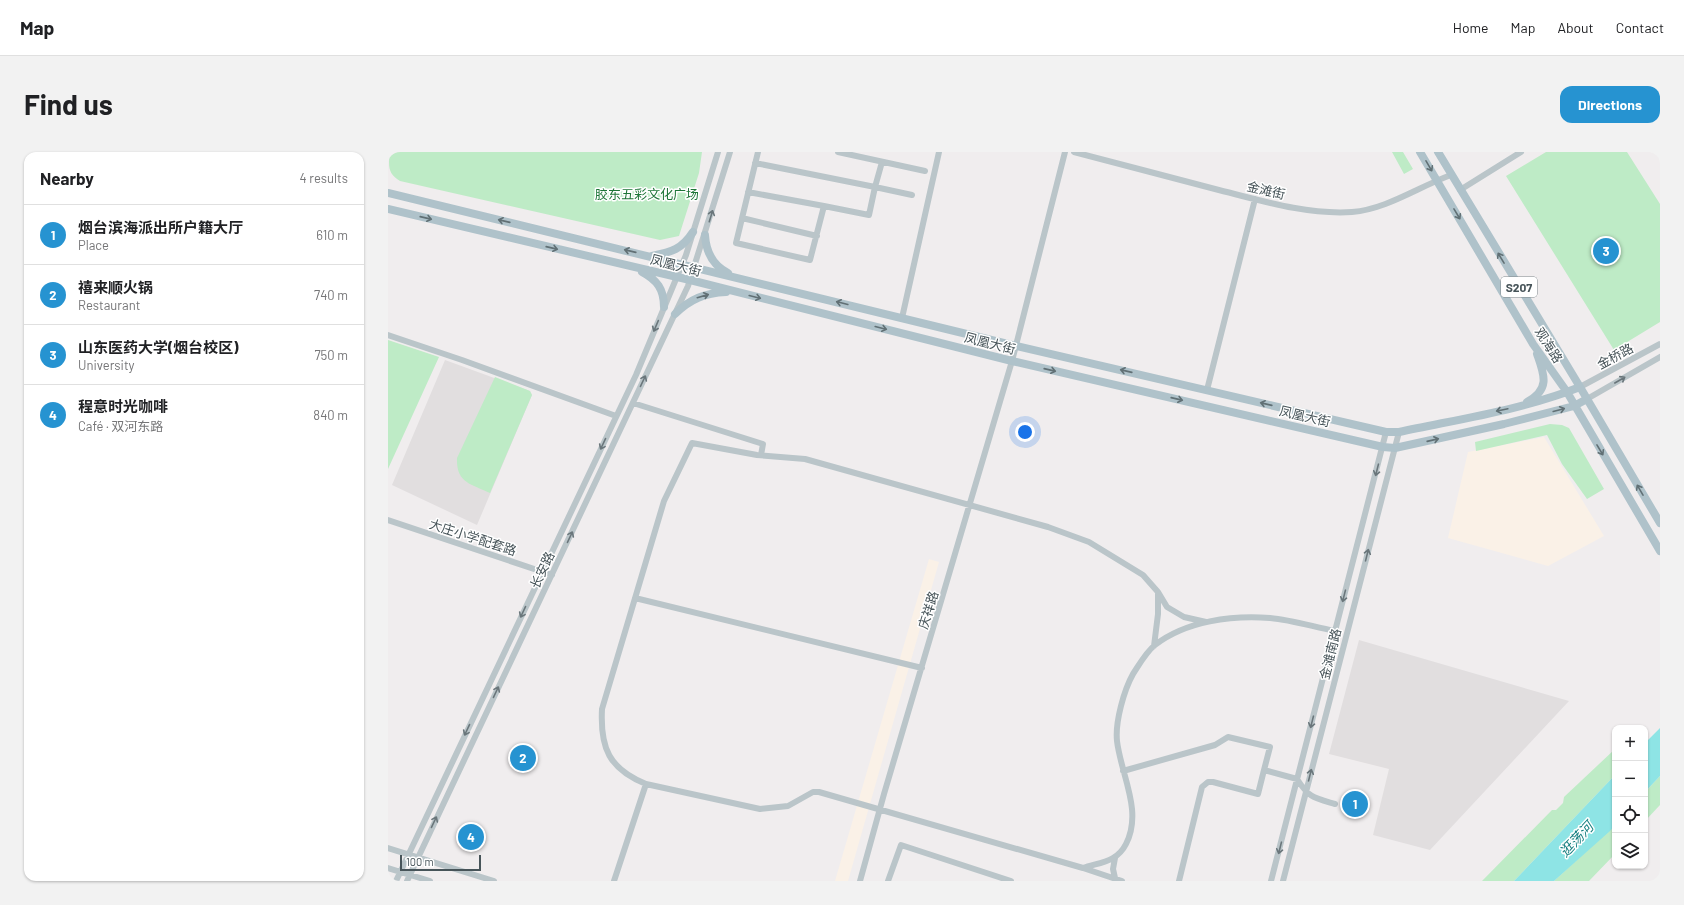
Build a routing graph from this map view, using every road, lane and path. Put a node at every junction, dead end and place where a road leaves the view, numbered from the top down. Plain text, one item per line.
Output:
1 (718, 152) edge
2 (730, 152) edge
3 (758, 152) edge
4 (838, 152) edge
5 (939, 152) edge
6 (1065, 152) edge
7 (1074, 152) edge
8 (1420, 152) edge
9 (1438, 152) edge
10 (1521, 152) edge
11 (882, 162) junction
12 (755, 163) junction
13 (925, 171) dead end
14 (1451, 175) junction
15 (1437, 180) junction
16 (875, 187) junction
17 (388, 190) edge
18 (1460, 190) junction
19 (748, 192) junction
20 (388, 193) edge
21 (912, 195) dead end
22 (398, 196) junction
23 (1255, 199) junction
24 (824, 206) junction
25 (388, 208) edge
26 (401, 212) junction
27 (388, 213) edge
28 (742, 218) junction
29 (693, 232) junction
30 (705, 235) junction
31 (816, 236) junction
32 (650, 256) junction
33 (682, 264) junction
34 (635, 267) junction
35 (695, 267) junction
36 (676, 277) junction
37 (736, 277) junction
38 (690, 280) junction
39 (735, 292) junction
40 (664, 307) junction
41 (675, 314) junction
42 (902, 318) junction
43 (926, 324) junction
44 (388, 335) edge
45 (919, 338) junction
46 (1533, 344) junction
47 (1660, 344) edge
48 (1016, 346) junction
49 (1660, 357) edge
50 (1012, 361) junction
51 (1109, 367) junction
52 (1106, 383) junction
53 (1580, 387) junction
54 (1207, 390) junction
55 (1567, 392) junction
56 (1586, 399) junction
57 (633, 403) junction
58 (1519, 406) junction
59 (1574, 406) junction
60 (616, 416) junction
61 (1344, 422) junction
62 (1386, 432) junction
63 (1399, 432) junction
64 (1342, 437) junction
65 (1383, 446) junction
66 (1395, 448) junction
67 (761, 455) junction
68 (970, 506) junction
69 (388, 520) edge
70 (1364, 520) junction
71 (1375, 523) junction
72 (1660, 523) edge
73 (1660, 550) edge
74 (542, 572) junction
75 (552, 575) junction
76 (1158, 592) junction
77 (635, 598) junction
78 (1207, 623) junction
79 (1335, 631) junction
80 (1154, 646) junction
81 (922, 668) junction
82 (1264, 770) junction
83 (1123, 771) junction
84 (1298, 779) junction
85 (646, 784) junction
86 (1306, 793) junction
87 (1335, 804) dead end
88 (880, 810) junction
89 (388, 848) edge
90 (408, 854) junction
91 (418, 858) junction
92 (1115, 858) junction
93 (388, 868) edge
94 (1083, 868) junction
95 (400, 872) junction
96 (408, 878) edge
97 (1115, 878) junction
98 (396, 881) edge
99 (430, 881) edge
100 (494, 881) edge
101 (614, 881) edge
102 (860, 881) edge
103 (888, 881) edge
104 (1012, 881) edge
105 (1122, 881) edge
106 (1179, 881) edge
107 (1271, 881) edge
108 (1283, 881) edge

1 - 29 street, 长安路
30 -> 2 street, 长安路
3 - 12 street
4 - 11 street
5 - 42 street
6 - 48 street, 庆祥路
7 - 23 street, 金滩街
8 -> 15 main road, 观海路 / S207
9 - 14 main road, 观海路 / S207
10 - 18 street
11 - 13 street
11 - 16 street
12 - 16 street
12 - 19 street
14 - 15 street, 金滩街
14 - 18 main road, 观海路 / S207
15 - 23 street, 金滩街
15 -> 46 main road, 观海路 / S207
16 - 21 street
16 - 24 street
17 - 22 main road
53 -> 18 main road, 观海路 / S207
19 - 24 street
19 - 28 street
20 - 22 main road, 凤凰大街
32 -> 22 main road, 凤凰大街
23 - 54 street
24 - 31 street
25 - 26 main road, 凤凰大街
26 - 27 main road
26 -> 34 main road, 凤凰大街
28 - 31 street
28 - 31 street
29 - 32 main road
29 - 33 street, 长安路
30 - 35 street, 长安路
30 - 37 main road
32 - 33 main road, 凤凰大街
33 - 35 main road, 凤凰大街
33 - 36 street, 长安路
34 - 36 main road, 凤凰大街
34 - 40 main road
35 - 37 main road, 凤凰大街
35 - 38 street, 长安路
36 - 38 main road, 凤凰大街
36 - 40 street, 长安路
42 -> 37 main road, 凤凰大街
38 - 39 main road, 凤凰大街
38 - 41 street, 长安路
41 -> 39 main road
39 -> 45 main road, 凤凰大街
40 -> 60 street, 长安路
57 -> 41 street, 长安路
42 - 43 main road, 凤凰大街
43 - 45 main road
43 - 48 main road, 凤凰大街
44 - 60 street
45 - 50 main road, 凤凰大街
46 - 55 main road, 观海路 / S207
46 - 58 main road
47 - 53 street, 金桥路
48 - 50 street, 庆祥路
48 - 51 main road, 凤凰大街
56 -> 49 street, 金桥路
50 -> 52 main road, 凤凰大街
50 - 68 street, 庆祥路
51 - 52 main road
54 -> 51 main road, 凤凰大街
52 -> 64 main road, 凤凰大街
53 - 55 main road, 凤凰大街
53 - 56 main road, 观海路 / S207
61 -> 54 main road, 凤凰大街
55 - 58 main road, 凤凰大街
55 - 59 main road, 观海路 / S207
56 - 59 main road, 凤凰大街
72 -> 56 main road, 观海路 / S207
57 - 67 street
75 -> 57 street, 长安路
58 -> 63 main road, 凤凰大街
66 -> 59 main road, 凤凰大街
59 -> 73 main road, 观海路 / S207
60 -> 74 street, 长安路
61 - 62 main road, 凤凰大街
61 - 64 main road
62 - 63 main road, 凤凰大街
62 - 65 street, 金滩南路
63 - 66 street, 金滩南路
64 - 65 main road, 凤凰大街
65 - 66 main road, 凤凰大街
65 -> 70 street, 金滩南路
66 - 71 street, 金滩南路
67 - 68 street
67 - 77 street
68 - 76 street
68 - 81 street, 庆祥路
69 - 74 street, 大庄小学配套路
70 - 71 street
70 -> 79 street, 金滩南路
86 -> 71 street, 金滩南路
74 - 75 street, 大庄小学配套路
74 -> 90 street, 长安路
91 -> 75 street, 长安路
76 - 78 street
76 - 80 street
77 - 81 street
77 - 85 street
78 - 79 street
78 - 80 street
79 -> 84 street, 金滩南路
80 - 83 street
81 - 88 street, 庆祥路
82 - 83 street
82 - 84 street
82 - 106 street
83 - 92 street
84 - 86 street
84 -> 107 street, 金滩南路
85 - 88 street
85 - 101 street
86 - 87 street
86 - 108 street, 金滩南路
88 - 94 street
88 - 102 street, 庆祥路
89 - 90 street
90 - 91 street
90 - 95 street, 长安路
91 - 96 street, 长安路
91 - 100 street
92 - 94 street
92 - 97 street
93 - 95 street
94 - 97 street
95 - 96 street
95 - 98 street, 长安路
96 - 99 street
97 - 105 street
103 - 104 street

